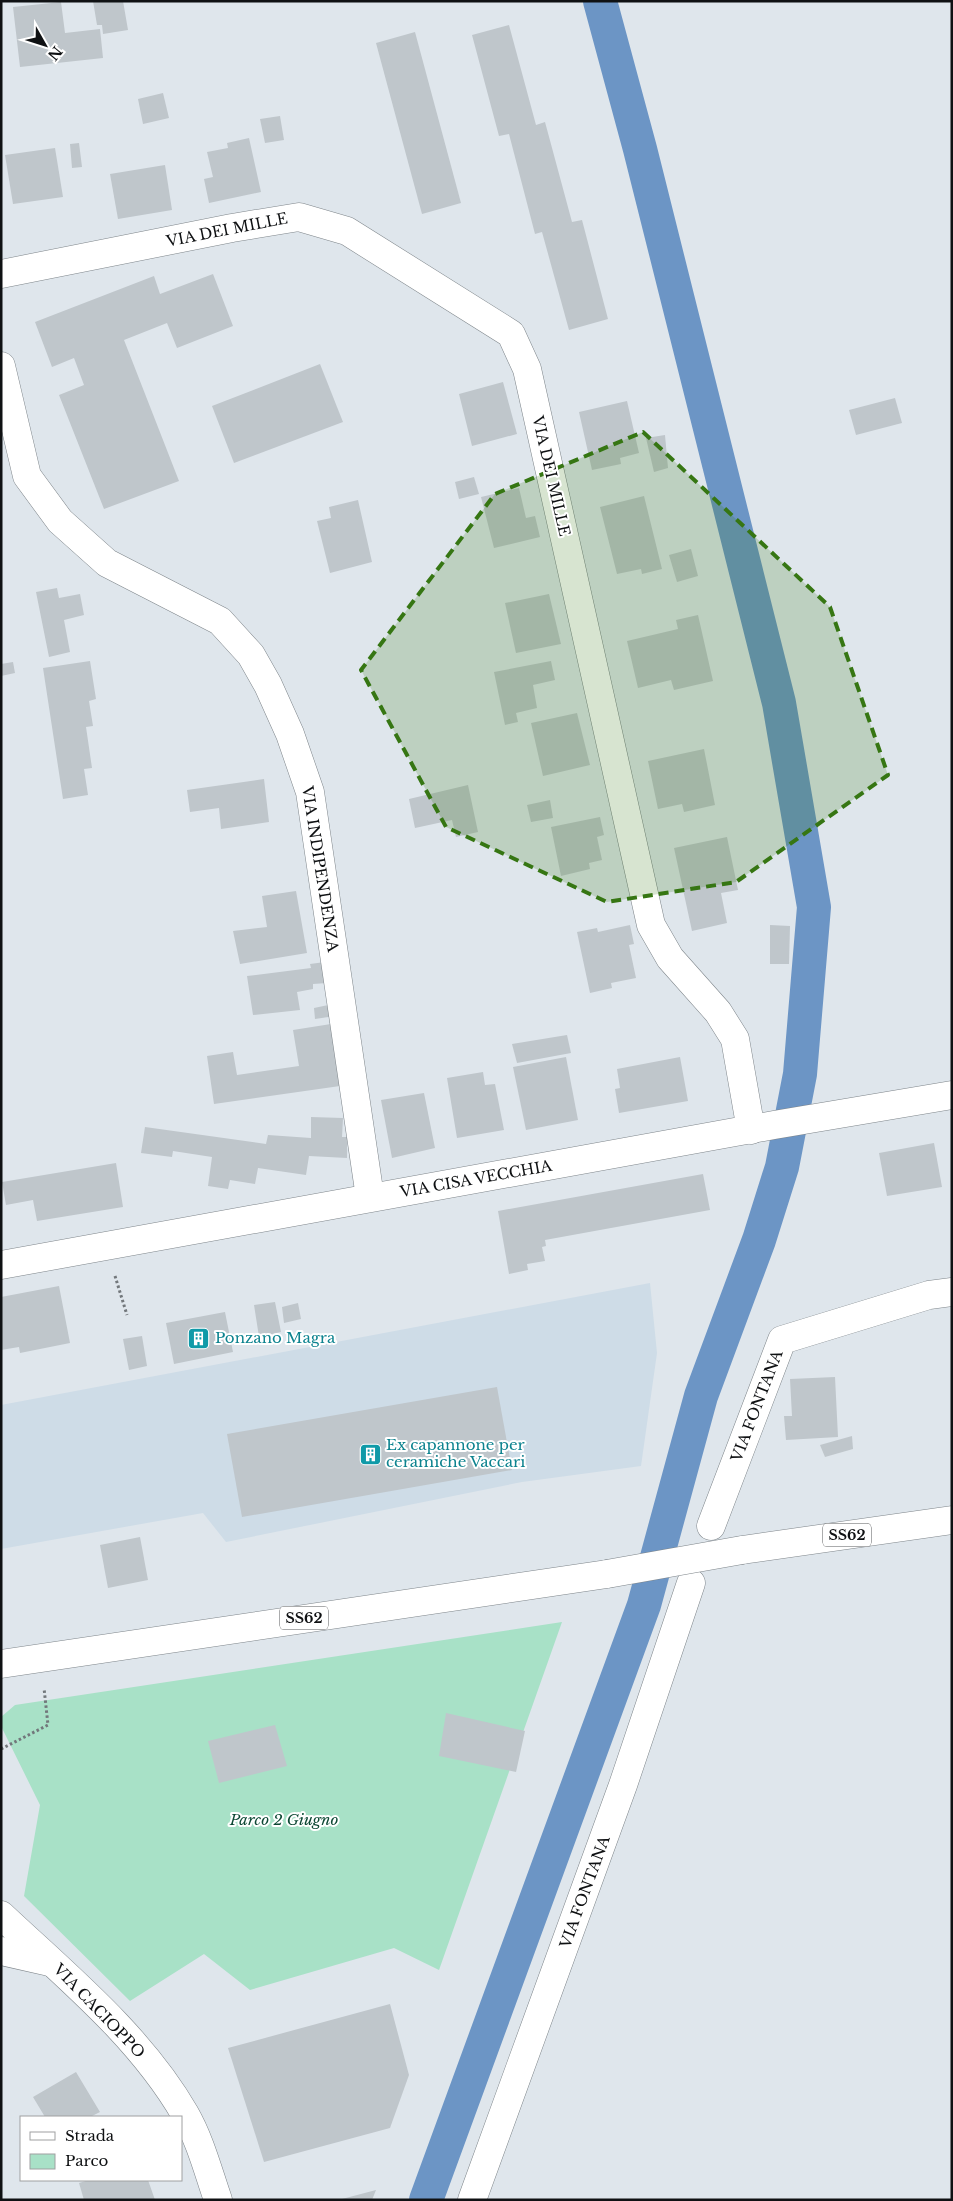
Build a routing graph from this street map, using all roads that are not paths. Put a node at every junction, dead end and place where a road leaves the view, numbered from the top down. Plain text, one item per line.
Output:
1 (1, 274) edge
2 (1, 366) edge
3 (952, 1096) edge
4 (763, 1127) junction
5 (370, 1197) junction
6 (1, 1265) edge
7 (952, 1292) edge
8 (952, 1520) edge
9 (711, 1526) dead end
10 (692, 1583) dead end
11 (1, 1664) edge
12 (1, 1915) edge
13 (1, 1951) edge
14 (52, 1962) junction
15 (218, 2200) edge
16 (472, 2200) edge

1 - 4 street, VIA DEI MILLE
2 - 5 street, VIA INDIPENDENZA
3 - 4 street, VIA CISA VECCHIA
4 - 5 street, VIA CISA VECCHIA
5 - 6 street, VIA CISA VECCHIA
7 - 9 street, VIA FONTANA
8 - 11 street, SS62, bridge
10 - 16 street, VIA FONTANA
12 - 14 street, VIA CACIOPPO
13 - 14 street
14 - 15 street, VIA CACIOPPO

